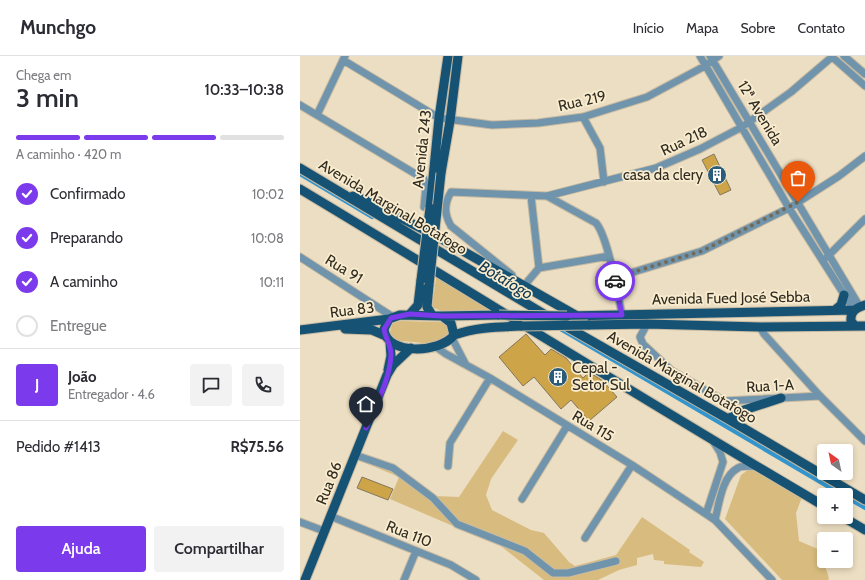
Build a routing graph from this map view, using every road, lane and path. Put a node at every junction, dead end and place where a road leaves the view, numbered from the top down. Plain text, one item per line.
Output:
1 (448, 56) edge
2 (458, 56) edge
3 (700, 56) edge
4 (719, 56) edge
5 (832, 56) edge
6 (844, 56) edge
7 (344, 58) edge
8 (712, 58) edge
9 (705, 66) junction
10 (865, 74) edge
11 (865, 86) edge
12 (300, 105) edge
13 (317, 116) junction
14 (583, 117) junction
15 (439, 118) junction
16 (450, 121) junction
17 (750, 122) junction
18 (742, 127) junction
19 (865, 156) edge
20 (300, 168) edge
21 (604, 182) junction
22 (300, 189) edge
23 (344, 194) junction
24 (531, 196) junction
25 (547, 196) junction
26 (798, 202) junction
27 (427, 208) junction
28 (789, 208) junction
29 (865, 219) edge
30 (831, 255) junction
31 (609, 256) junction
32 (300, 258) edge
33 (822, 260) junction
34 (539, 268) junction
35 (614, 278) junction
36 (425, 283) junction
37 (526, 287) junction
38 (844, 295) junction
39 (860, 307) edge
40 (835, 310) junction
41 (410, 314) junction
42 (432, 315) junction
43 (622, 315) junction
44 (442, 316) junction
45 (577, 316) junction
46 (391, 318) junction
47 (647, 324) junction
48 (591, 325) junction
49 (854, 325) junction
50 (865, 326) edge
51 (760, 327) junction
52 (318, 328) junction
53 (300, 330) edge
54 (453, 337) junction
55 (388, 339) junction
56 (436, 347) junction
57 (410, 348) junction
58 (465, 363) junction
59 (387, 375) junction
60 (490, 378) junction
61 (820, 396) junction
62 (781, 398) junction
63 (728, 418) junction
64 (567, 426) junction
65 (865, 440) edge
66 (713, 441) junction
67 (355, 455) junction
68 (448, 466) dead end
69 (632, 466) junction
70 (758, 466) junction
71 (522, 499) dead end
72 (865, 500) edge
73 (817, 502) edge
74 (706, 514) junction
75 (330, 516) junction
76 (714, 520) junction
77 (300, 522) edge
78 (853, 523) edge
79 (865, 530) edge
80 (324, 531) junction
81 (585, 538) dead end
82 (416, 551) junction
83 (616, 561) dead end
84 (304, 575) edge
85 (404, 580) edge
86 (476, 580) edge
87 (772, 580) edge

1 - 15 main road, Avenida 243
2 - 16 main road, Avenida 243
3 - 9 street, 12ª Avenida
4 - 8 street, Rua 219
5 - 11 street
5 - 17 street, Rua 218
6 - 10 street
7 - 13 street
7 - 15 street, Rua 219
8 - 9 street, Rua 219
8 - 17 street, 12ª Avenida
9 - 14 street, Rua 219
9 - 18 street, 12ª Avenida
12 - 13 street
13 - 27 street
14 - 16 street, Rua 219
14 - 21 street
15 - 16 street, Rua 219
15 - 27 main road, Avenida 243
16 - 36 main road, Avenida 243, bridge
17 - 18 street, Rua 218
17 - 26 street, 12ª Avenida
18 - 21 street, Rua 218
18 - 28 street, 12ª Avenida
19 - 26 street
20 - 23 main road, Avenida Marginal Botafogo
21 - 25 street, Rua 218
22 - 66 main road
23 - 37 main road
23 - 63 main road, Avenida Marginal Botafogo
24 - 25 street, Rua 218
24 - 34 street
24 - 37 street, Rua 218
25 - 31 street
26 - 28 street
26 - 30 street, 12ª Avenida
27 - 36 main road, Avenida 243, bridge
28 - 33 street, 12ª Avenida
28 - 35 street
29 - 30 street
30 - 33 street
30 - 39 street, 12ª Avenida
31 - 34 street
31 - 35 street
32 - 46 street, Rua 91
33 - 38 street, 12ª Avenida
34 - 37 street
35 - 43 street
36 - 41 main road, Avenida 243
36 - 42 main road, Avenida 243
37 - 45 main road
38 - 39 street, 12ª Avenida
38 - 40 main road
39 - 40 main road, Avenida Fued José Sebba
39 - 49 main road
40 - 43 main road, Avenida Fued José Sebba
41 - 42 main road, Avenida Fued José Sebba
41 - 46 main road, Rua 83
42 - 44 main road, Avenida Fued José Sebba
43 - 45 main road, Avenida Fued José Sebba
43 - 48 main road
44 - 45 main road, Avenida Fued José Sebba, bridge
44 - 54 main road
46 - 52 main road, Rua 83
46 - 55 main road, Rua 86
47 - 48 main road, Avenida Fued José Sebba
47 - 51 main road, Avenida Fued José Sebba
47 - 62 street, Rua 1-A
48 - 54 main road, Avenida Fued José Sebba, bridge
49 - 50 main road, Avenida Fued José Sebba
49 - 51 main road, Avenida Fued José Sebba
51 - 61 street
52 - 53 main road, Rua 83
52 - 55 main road, Rua 83
54 - 56 main road, Avenida Fued José Sebba
54 - 58 street
55 - 57 main road, Rua 83
55 - 59 main road, Rua 86
56 - 57 main road, Rua 83
56 - 58 street, Rua 115
57 - 59 main road, Rua 86
58 - 60 street, Rua 115
59 - 67 main road, Rua 86
60 - 64 street, Rua 115
60 - 68 street
61 - 62 street, Rua 1-A
61 - 65 street
62 - 63 main road
63 - 72 main road, Avenida Marginal Botafogo
64 - 69 street, Rua 115
64 - 71 street
66 - 70 main road
66 - 74 street
67 - 75 main road, Rua 86
67 - 83 street
69 - 74 street, Rua 115
69 - 81 street
70 - 73 main road
70 - 76 street
74 - 76 street, Rua 115
75 - 80 main road, Rua 86
75 - 82 street, Rua 110
76 - 87 street, Rua 115
77 - 80 street
78 - 79 main road
80 - 84 main road, Rua 86
82 - 85 street
82 - 86 street, Rua 110

